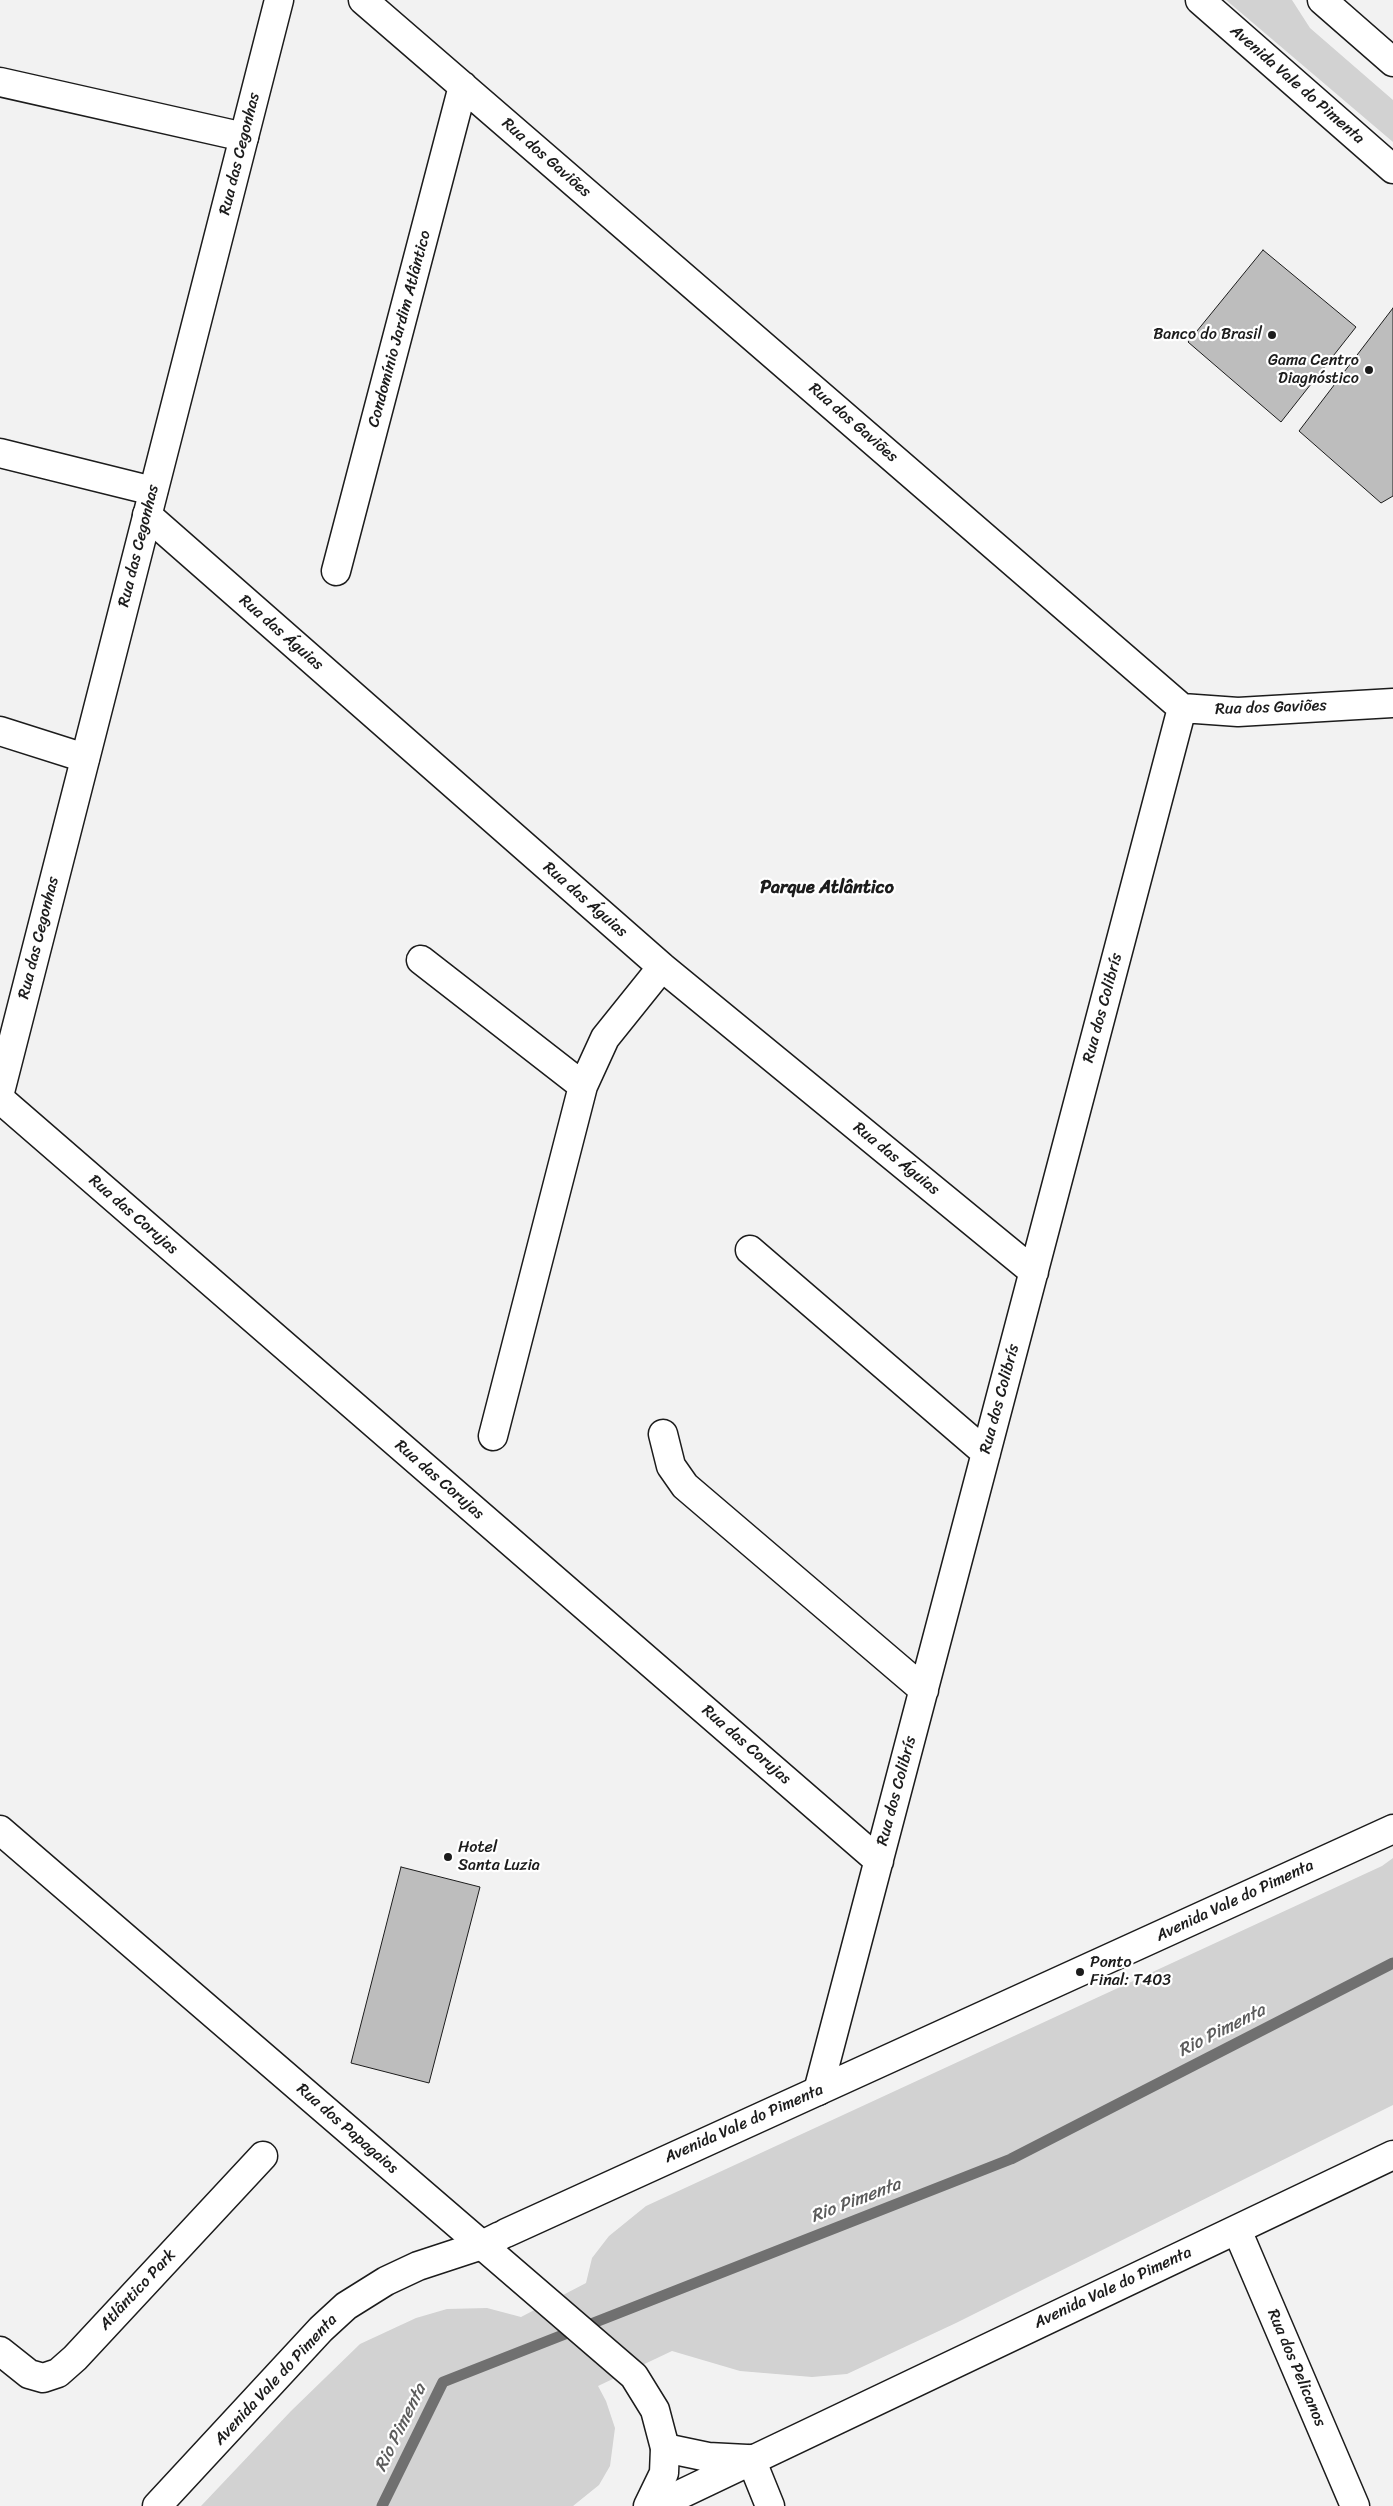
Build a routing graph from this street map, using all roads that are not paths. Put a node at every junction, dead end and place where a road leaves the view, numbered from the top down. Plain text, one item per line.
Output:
1 (279, 0) edge
2 (363, 0) edge
3 (1200, 0) edge
4 (1322, 0) edge
5 (1393, 62) edge
6 (0, 82) edge
7 (463, 86) junction
8 (244, 137) junction
9 (1393, 169) edge
10 (0, 453) edge
11 (150, 503) junction
12 (336, 572) dead end
13 (1393, 703) edge
14 (1182, 708) junction
15 (0, 731) edge
16 (85, 758) junction
17 (421, 960) dead end
18 (662, 967) junction
19 (583, 1086) junction
20 (0, 1092) edge
21 (0, 1099) edge
22 (750, 1250) dead end
23 (1034, 1272) junction
24 (663, 1434) dead end
25 (494, 1436) dead end
26 (986, 1453) junction
27 (924, 1690) junction
28 (1393, 1829) edge
29 (0, 1830) edge
30 (879, 1861) junction
31 (818, 2091) junction
32 (1393, 2155) edge
33 (263, 2156) dead end
34 (1236, 2230) junction
35 (494, 2239) junction
36 (0, 2351) edge
37 (665, 2448) junction
38 (751, 2459) junction
39 (157, 2506) edge
40 (648, 2506) edge
41 (656, 2506) edge
42 (770, 2506) edge
43 (1355, 2506) edge

1 - 8 street, Rua das Cegonhas
2 - 7 street, Rua dos Gaviões
3 - 9 street, Avenida Vale do Pimenta
4 - 5 street
6 - 8 street
7 - 12 street, Condomínio Jardim Atlântico
7 - 14 street, Rua dos Gaviões
8 - 11 street, Rua das Cegonhas
10 - 11 street
11 - 16 street, Rua das Cegonhas
11 - 18 street, Rua das Águias
13 - 14 street, Rua dos Gaviões
14 - 23 street, Rua dos Colibrís
15 - 16 street
16 - 20 street, Rua das Cegonhas
17 - 19 street
18 - 19 street
18 - 23 street, Rua das Águias
19 - 25 street
21 - 30 street, Rua das Corujas
22 - 26 street
23 - 26 street, Rua dos Colibrís
24 - 27 street
26 - 27 street, Rua dos Colibrís
27 - 30 street, Rua dos Colibrís
28 - 31 street, Avenida Vale do Pimenta
29 - 35 street, Rua dos Papagaios
30 - 31 street, Rua dos Colibrís
31 - 35 street, Avenida Vale do Pimenta
32 - 34 street, Avenida Vale do Pimenta
33 - 36 street, Atlântico Park
34 - 38 street, Avenida Vale do Pimenta
34 - 43 street, Rua dos Pelicanos
35 - 37 street, Rua dos Papagaios
35 - 39 street, Avenida Vale do Pimenta
37 - 38 street, Avenida Vale do Pimenta
37 - 40 street
38 - 41 street
38 - 42 street

